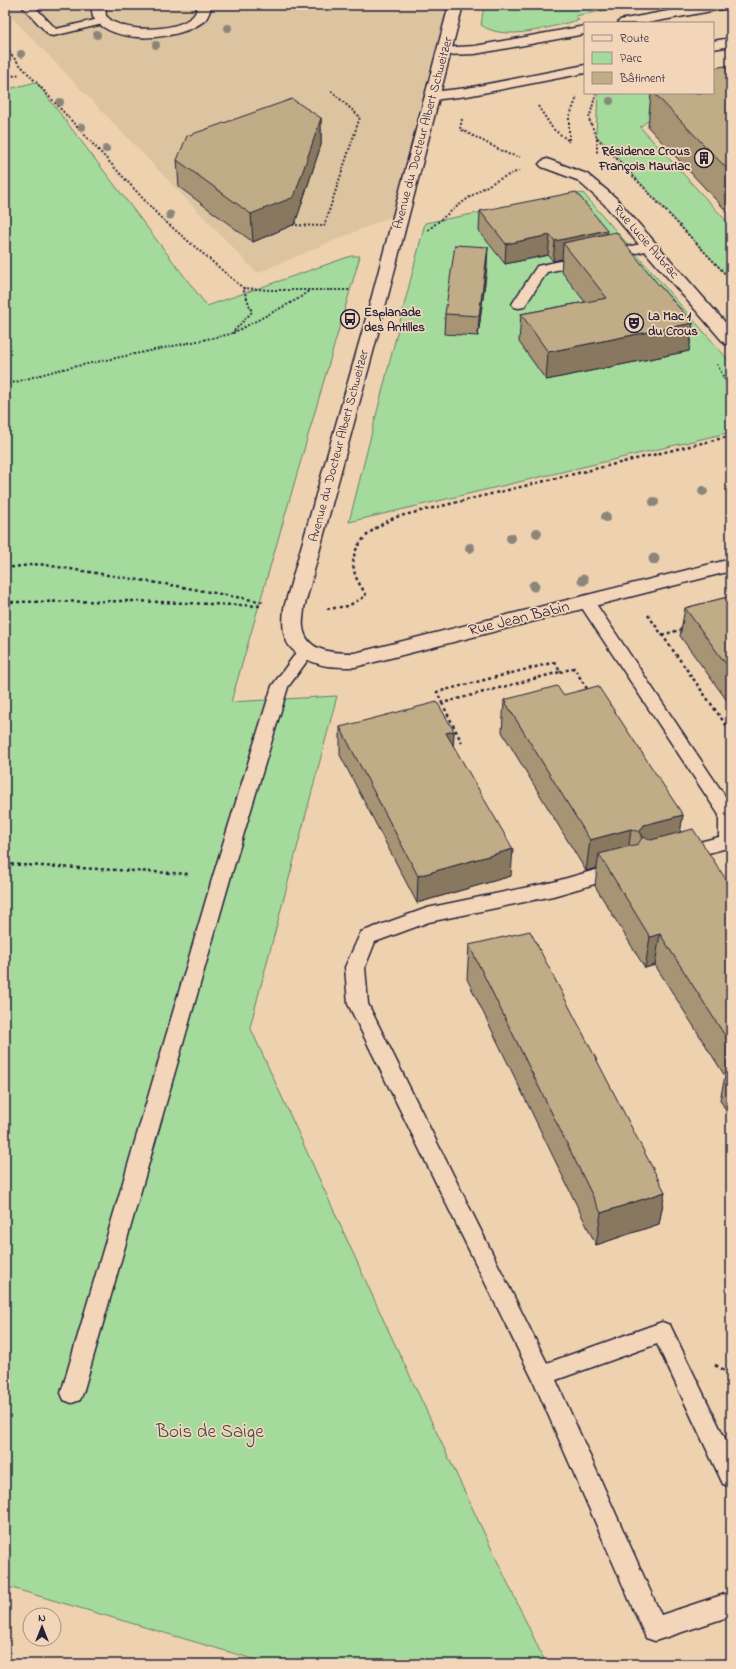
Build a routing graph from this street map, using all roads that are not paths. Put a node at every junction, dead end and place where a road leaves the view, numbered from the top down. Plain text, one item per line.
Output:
1 (28, 5) edge
2 (98, 5) edge
3 (205, 5) edge
4 (456, 5) edge
5 (722, 5) edge
6 (103, 21) junction
7 (630, 22) edge
8 (584, 30) edge
9 (731, 42) edge
10 (714, 45) edge
11 (444, 51) junction
12 (584, 69) edge
13 (432, 96) junction
14 (547, 164) road end
15 (650, 246) junction
16 (519, 304) dead end
17 (731, 340) edge
18 (731, 565) edge
19 (586, 602) junction
20 (307, 650) junction
21 (666, 858) edge
22 (627, 869) edge
23 (542, 1375) junction
24 (72, 1393) dead end
25 (731, 1476) edge
26 (731, 1604) edge

1 - 6 lane
2 - 6 street
3 - 6 street
4 - 11 street, Avenue du Docteur Albert Schweitzer
5 - 7 street
8 - 11 street
9 - 10 street
11 - 13 street, Avenue du Docteur Albert Schweitzer
12 - 13 street
13 - 20 street, Avenue du Docteur Albert Schweitzer
14 - 15 street, Rue Lucie Aubrac
15 - 16 lane
15 - 17 street, Rue Lucie Aubrac
18 - 19 street, Rue Jean Babin
19 - 20 street, Rue Jean Babin
19 - 21 lane
20 - 24 lane
22 - 23 lane
23 - 25 lane
23 - 26 lane

